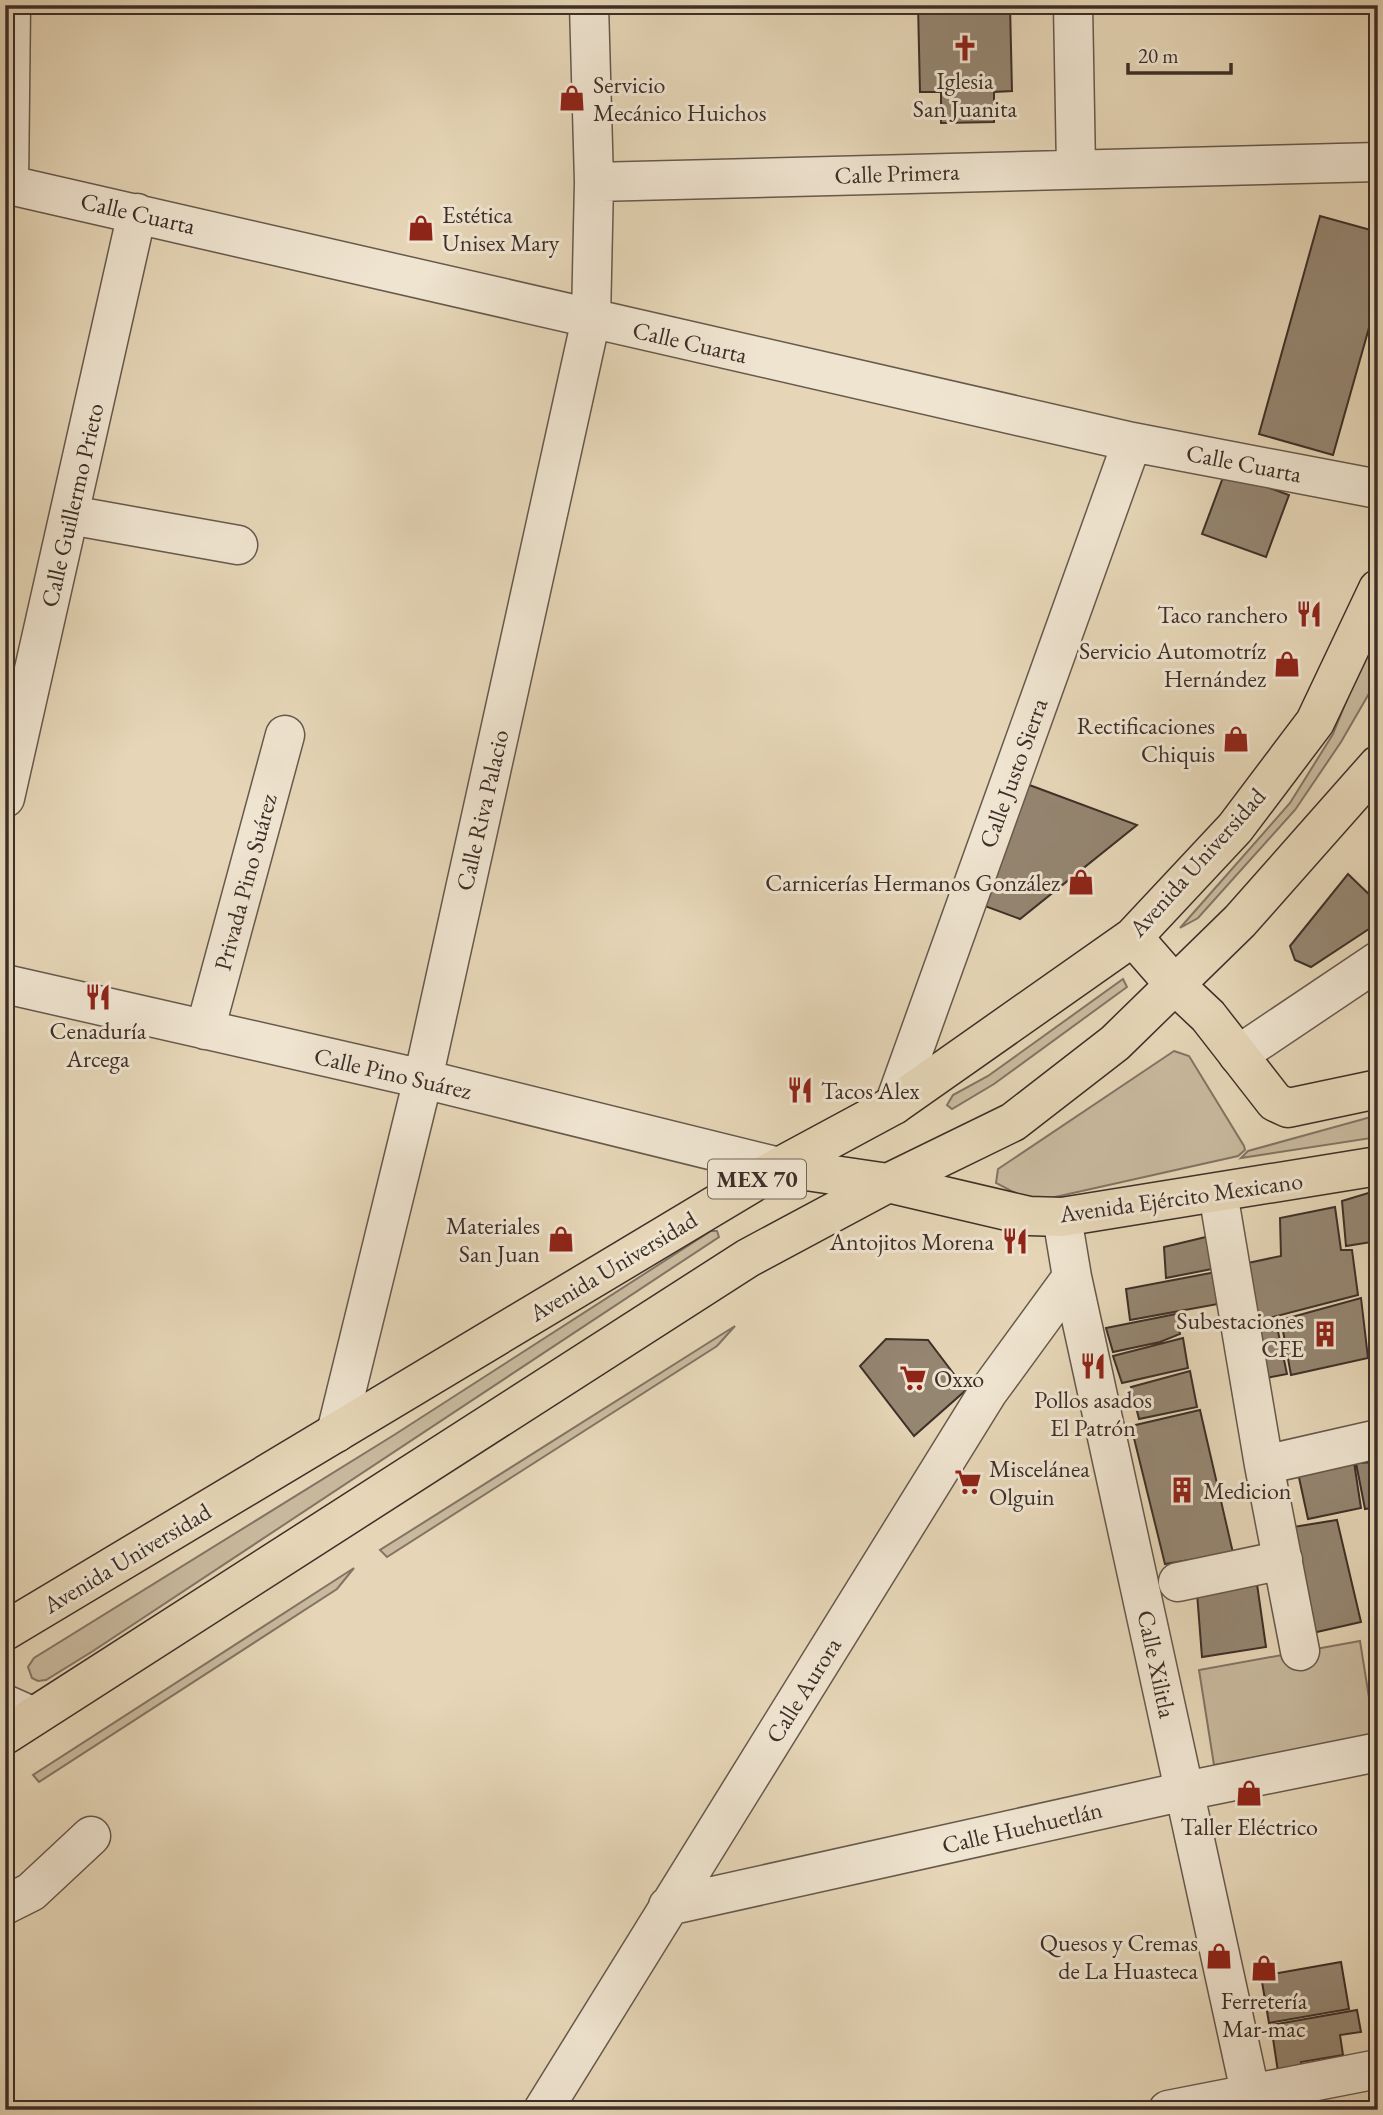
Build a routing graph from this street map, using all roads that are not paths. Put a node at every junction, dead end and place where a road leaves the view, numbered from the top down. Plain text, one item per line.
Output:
1 (11, 5) edge
2 (589, 5) edge
3 (1073, 5) edge
4 (1378, 162) edge
5 (1076, 168) junction
6 (594, 182) junction
7 (7, 184) edge
8 (137, 213) junction
9 (591, 319) junction
10 (1132, 442) junction
11 (1378, 489) edge
12 (70, 515) junction
13 (239, 545) dead end
14 (1378, 589) edge
15 (285, 735) dead end
16 (1378, 765) edge
17 (5, 798) edge
18 (1133, 937) junction
19 (1378, 961) edge
20 (5, 984) edge
21 (1174, 984) junction
22 (205, 1030) junction
23 (1238, 1055) junction
24 (423, 1079) junction
25 (1378, 1088) edge
26 (894, 1105) junction
27 (1378, 1166) edge
28 (779, 1167) junction
29 (888, 1183) junction
30 (1218, 1194) junction
31 (1062, 1217) junction
32 (1072, 1277) junction
33 (336, 1433) junction
34 (1378, 1438) edge
35 (1264, 1465) junction
36 (1283, 1560) junction
37 (1178, 1582) dead end
38 (5, 1631) edge
39 (1300, 1651) dead end
40 (14, 1718) edge
41 (1378, 1752) edge
42 (1185, 1791) junction
43 (91, 1836) dead end
44 (5, 1905) edge
45 (668, 1906) junction
46 (1378, 2069) edge
47 (1252, 2101) edge
48 (543, 2110) edge
49 (1168, 2110) edge

1 - 7 street
2 - 6 street
3 - 5 street
4 - 5 street, Calle Primera
5 - 6 street, Calle Primera
6 - 9 street, Calle Riva Palacio
7 - 8 street, Calle Cuarta
8 - 9 street, Calle Cuarta
8 - 12 street, Calle Guillermo Prieto
9 - 10 street, Calle Cuarta
9 - 24 street, Calle Riva Palacio
10 - 11 street, Calle Cuarta
10 - 26 street, Calle Justo Sierra
12 - 13 street
12 - 17 street, Calle Guillermo Prieto
14 - 18 main road, Avenida Universidad / MEX 70
15 - 22 street, Privada Pino Suárez
16 - 21 main road, MEX 70
18 - 21 main road
18 - 26 main road, Avenida Universidad / MEX 70
19 - 23 street
20 - 22 street, Calle Pino Suárez
21 - 23 main road
21 - 29 main road, MEX 70
22 - 24 street, Calle Pino Suárez
23 - 25 main road
24 - 28 street, Calle Pino Suárez
24 - 33 street, Calle Riva Palacio
26 - 28 main road, Avenida Universidad / MEX 70
27 - 30 main road, Avenida Ejército Mexicano
28 - 29 main road, Avenida Ejército Mexicano
28 - 33 main road, Avenida Universidad / MEX 70
29 - 31 main road, Avenida Ejército Mexicano
29 - 40 main road, MEX 70
30 - 31 main road, Avenida Ejército Mexicano
30 - 35 street
31 - 32 street, Calle Xilitla
32 - 42 street, Calle Xilitla
32 - 45 street, Calle Aurora
33 - 38 main road, Avenida Universidad / MEX 70
34 - 35 street
35 - 36 street
36 - 37 street
36 - 39 street
41 - 42 street, Calle Huehuetlán
42 - 45 street, Calle Huehuetlán
42 - 47 street, Calle Xilitla
43 - 44 street
45 - 48 street, Calle Aurora
46 - 47 street
47 - 49 street

